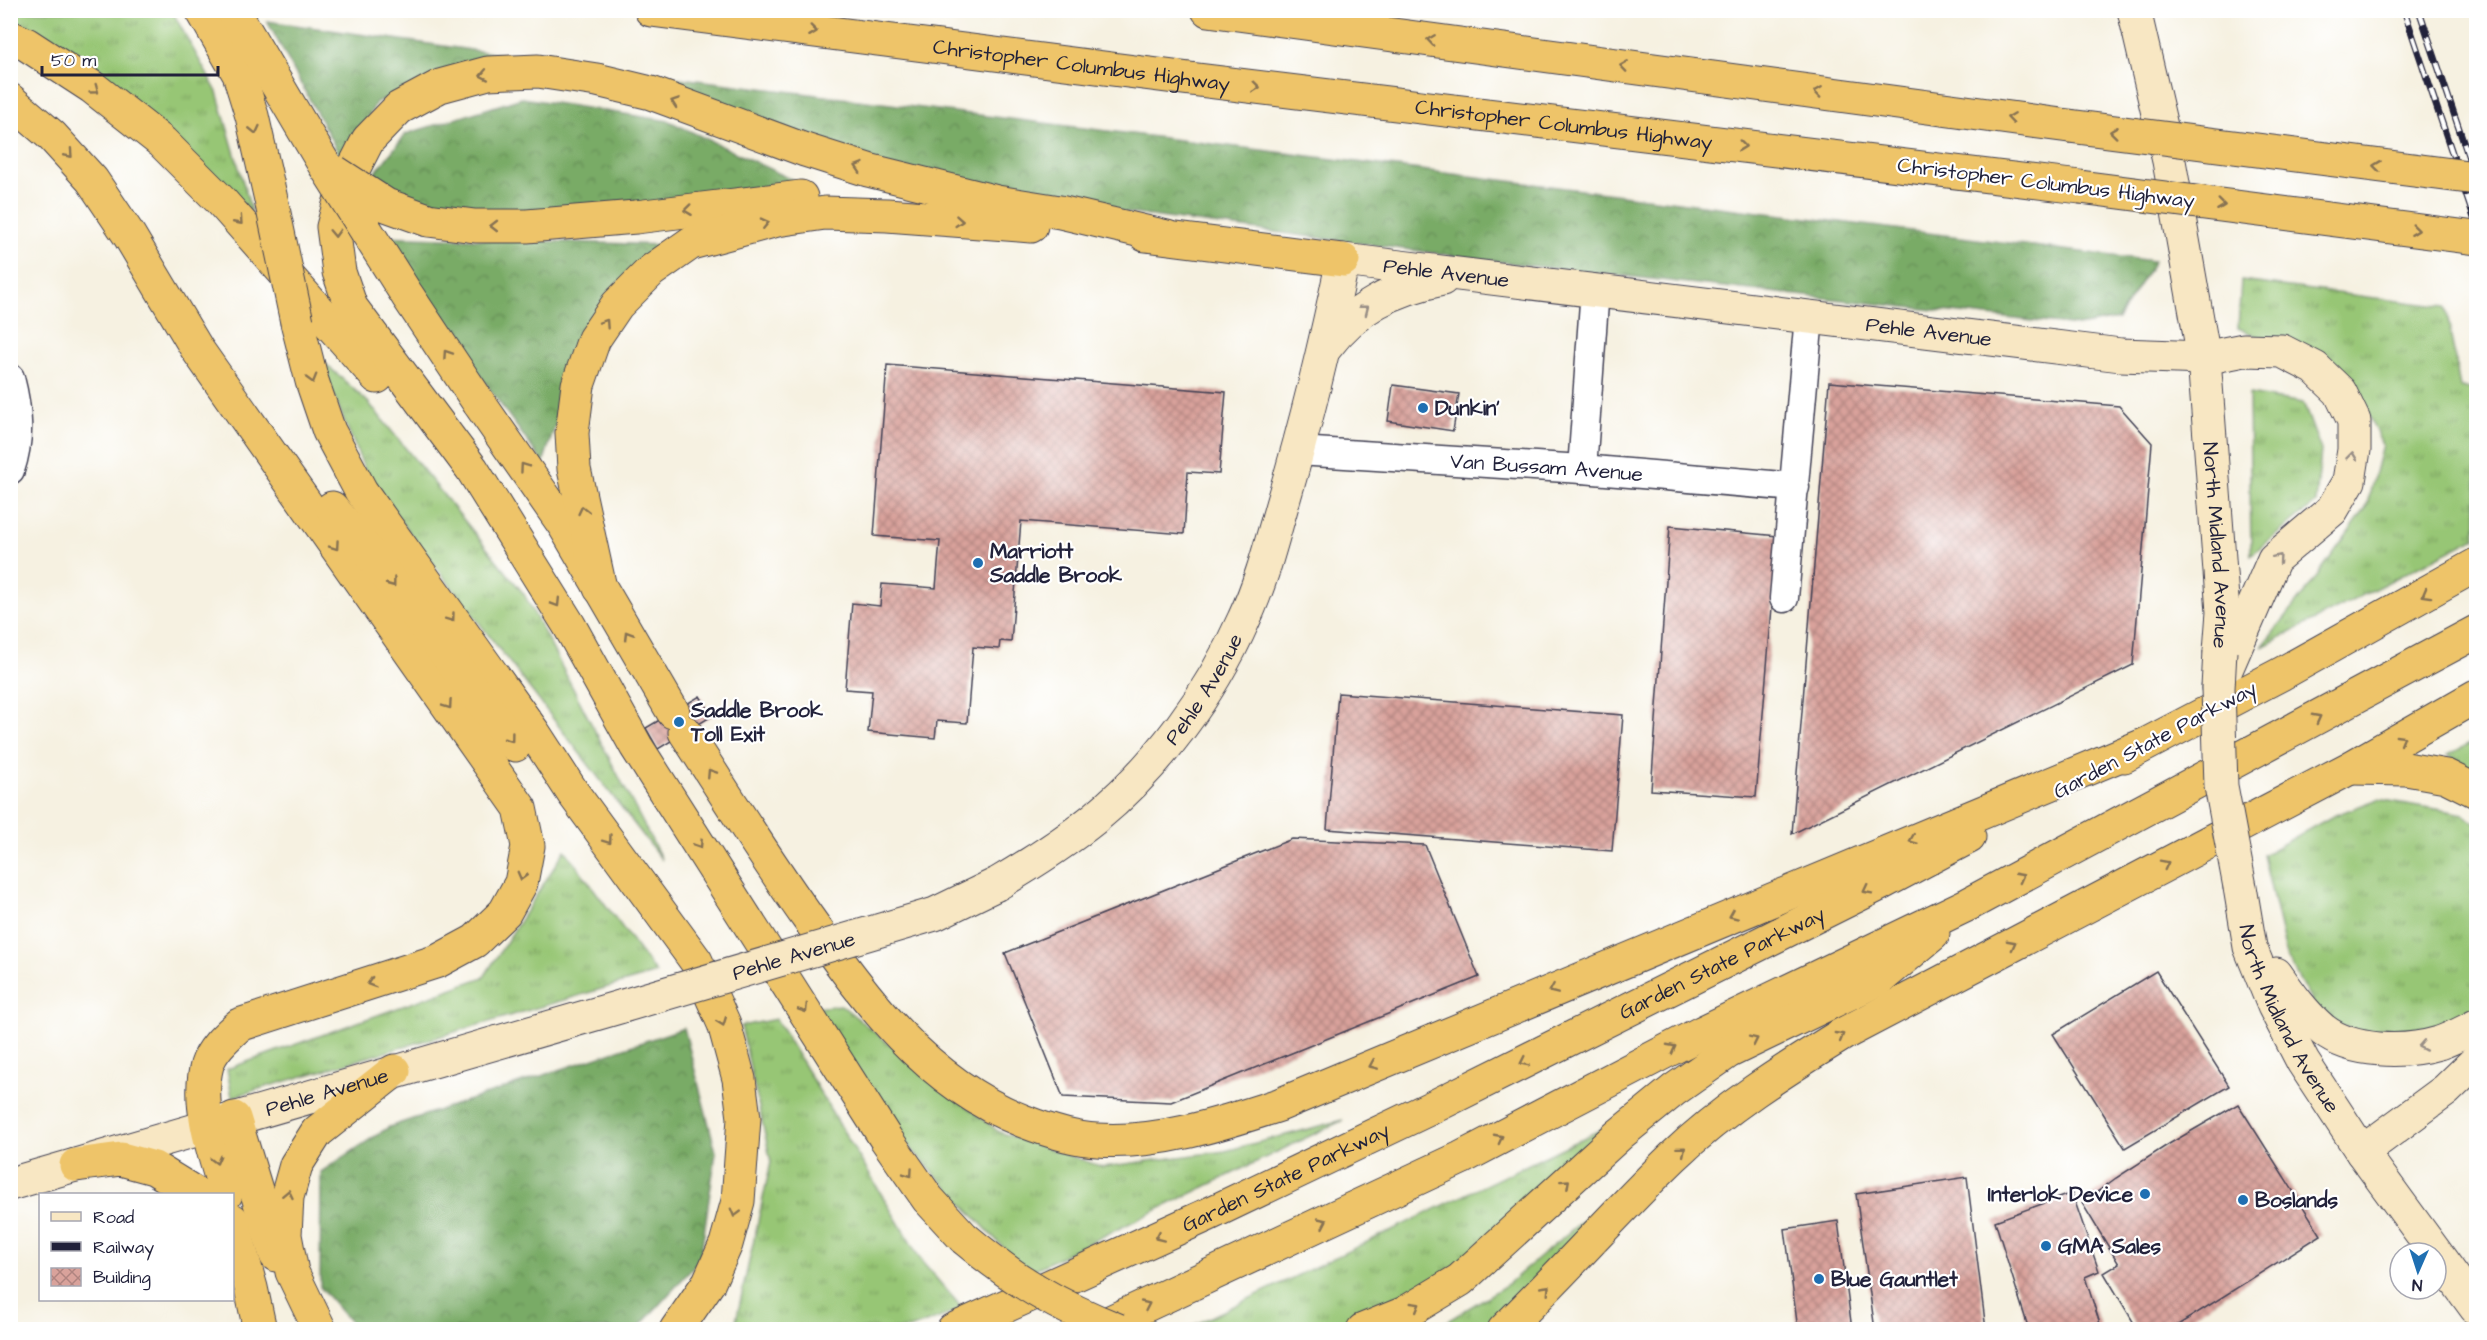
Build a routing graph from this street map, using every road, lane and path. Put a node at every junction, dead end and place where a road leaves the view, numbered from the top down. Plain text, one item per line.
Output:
1 (201, 10) edge
2 (233, 10) edge
3 (651, 10) edge
4 (1208, 10) edge
5 (2134, 10) edge
6 (10, 37) edge
7 (252, 69) junction
8 (10, 100) edge
9 (324, 164) junction
10 (2476, 178) edge
11 (997, 202) junction
12 (129, 235) junction
13 (1167, 237) junction
14 (2476, 238) edge
15 (1343, 260) junction
16 (1463, 274) junction
17 (1595, 289) junction
18 (1809, 316) junction
19 (1324, 350) junction
20 (2204, 358) junction
21 (10, 378) edge
22 (1298, 451) junction
23 (1582, 469) junction
24 (10, 470) edge
25 (1795, 487) junction
26 (525, 554) junction
27 (2476, 566) edge
28 (600, 588) junction
29 (1784, 598) dead end
30 (2237, 611) junction
31 (2476, 632) edge
32 (2476, 696) edge
33 (2142, 746) junction
34 (2350, 768) junction
35 (2476, 791) edge
36 (573, 793) junction
37 (2240, 887) junction
38 (1969, 904) junction
39 (2476, 1026) edge
40 (2476, 1061) edge
41 (394, 1071) junction
42 (220, 1122) junction
43 (2362, 1152) junction
44 (76, 1166) junction
45 (10, 1184) edge
46 (194, 1193) edge
47 (226, 1193) edge
48 (234, 1227) edge
49 (234, 1252) edge
50 (710, 1282) junction
51 (251, 1288) junction
52 (2476, 1308) edge
53 (260, 1329) edge
54 (318, 1329) edge
55 (665, 1329) edge
56 (676, 1329) edge
57 (953, 1329) edge
58 (1094, 1329) edge
59 (1118, 1329) edge
60 (1363, 1329) edge
61 (1504, 1329) edge

1 - 7 highway
2 - 7 highway
3 -> 14 highway, Christopher Columbus Highway, bridge
10 -> 4 highway, bridge
5 - 20 street, North Midland Avenue
6 -> 26 highway
7 - 9 highway
7 -> 36 highway, bridge
8 -> 12 highway
11 -> 9 highway, bridge
28 -> 9 highway, bridge
11 - 13 highway
11 -> 26 highway
12 -> 36 highway
12 -> 42 highway
13 - 15 highway
28 -> 13 highway
15 - 16 street, Pehle Avenue
15 - 19 street, Pehle Avenue
16 - 17 street, Pehle Avenue
19 -> 16 street
17 - 18 street, Pehle Avenue
17 - 23 street
18 - 20 street, Pehle Avenue
18 - 25 street
19 - 22 street, Pehle Avenue
20 - 30 street, North Midland Avenue
30 -> 20 street, Pehle Avenue
21 - 24 street
22 - 23 street, Van Bussam Avenue
22 - 41 street, Pehle Avenue, bridge
23 - 25 street, Van Bussam Avenue
25 - 29 street
26 -> 59 highway, bridge
27 -> 33 highway, Garden State Parkway
33 -> 28 highway
30 - 37 street, North Midland Avenue, bridge
38 -> 31 highway
34 -> 32 highway
33 -> 57 highway, Garden State Parkway
34 - 35 highway
61 -> 34 highway
36 -> 50 highway
39 -> 37 street
37 - 43 street, North Midland Avenue
58 -> 38 highway
60 -> 38 highway
40 - 43 street
41 - 42 street, Pehle Avenue
54 -> 41 highway
42 - 44 street, Pehle Avenue
42 -> 47 highway
42 - 54 highway
43 - 52 street, North Midland Avenue
44 - 45 street, Pehle Avenue
44 - 46 highway
48 - 51 highway
49 - 51 highway
50 - 55 highway
50 - 56 highway
51 - 53 highway

